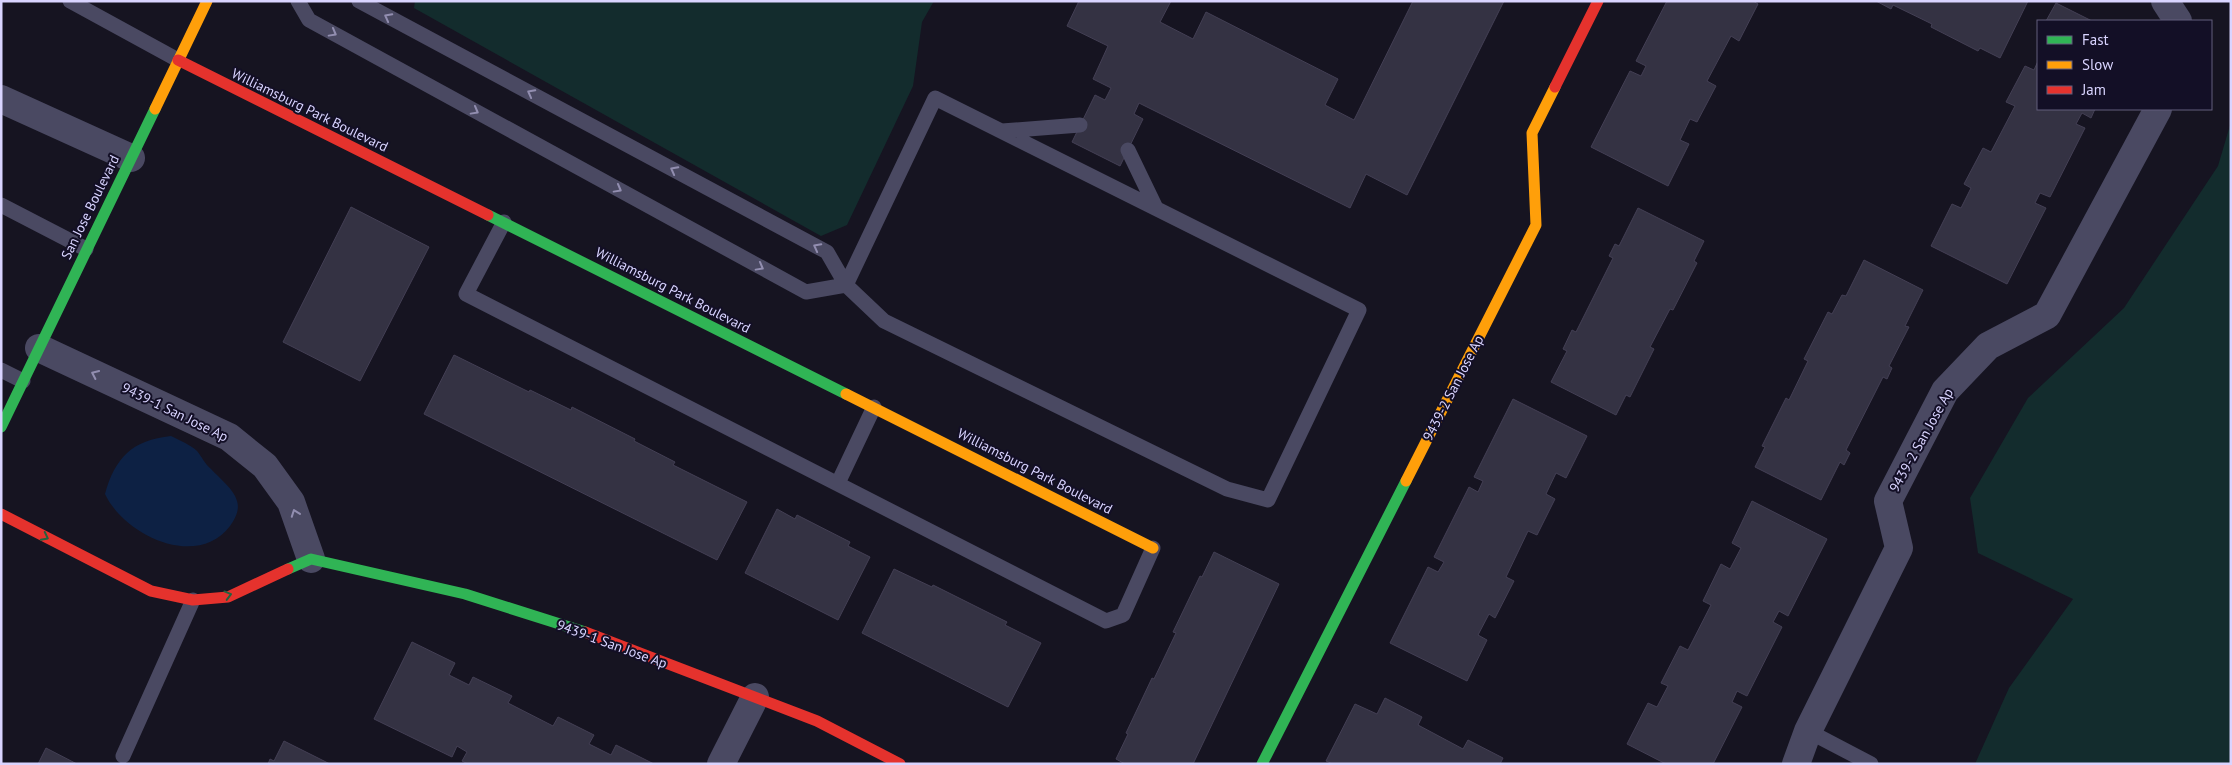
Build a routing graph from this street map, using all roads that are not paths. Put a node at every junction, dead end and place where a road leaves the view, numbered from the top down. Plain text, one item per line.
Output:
1 (70, 1) edge
2 (206, 1) edge
3 (298, 1) edge
4 (359, 1) edge
5 (1598, 1) edge
6 (2165, 1) edge
7 (2177, 20) edge
8 (178, 60) junction
9 (1, 99) edge
10 (2157, 110) edge
11 (1080, 125) dead end
12 (1002, 131) junction
13 (1128, 150) dead end
14 (131, 158) junction
15 (1, 205) edge
16 (1156, 208) junction
17 (504, 222) junction
18 (86, 249) junction
19 (846, 285) junction
20 (40, 348) junction
21 (1, 370) edge
22 (23, 381) junction
23 (874, 408) junction
24 (1, 427) edge
25 (838, 483) junction
26 (1, 514) edge
27 (1153, 548) joint
28 (311, 558) junction
29 (193, 600) junction
30 (755, 697) junction
31 (1808, 731) junction
32 (123, 756) dead end
33 (721, 764) edge
34 (900, 764) edge
35 (1262, 764) edge
36 (1796, 764) edge
37 (1872, 764) edge

1 - 8 lane
2 - 8 street, San Jose Boulevard
3 -> 19 lane
19 -> 4 lane
5 - 35 street, 9439-2 San Jose Ap
6 - 7 street
8 - 14 street, San Jose Boulevard
8 - 17 street, Williamsburg Park Boulevard
9 - 14 street
10 - 31 street, 9439-2 San Jose Ap
11 - 12 lane
12 - 16 lane
12 - 19 lane
13 - 16 lane
14 - 18 street, San Jose Boulevard
15 - 18 lane
16 - 19 lane
17 - 23 street, Williamsburg Park Boulevard
17 - 25 lane
18 - 20 street, San Jose Boulevard
20 - 22 street, San Jose Boulevard
28 -> 20 street, 9439-1 San Jose Ap
21 - 22 lane
22 - 24 street, San Jose Boulevard
23 - 25 lane
23 - 27 street, Williamsburg Park Boulevard
25 - 27 lane
26 -> 29 street
29 -> 28 street
28 - 30 street, 9439-1 San Jose Ap
29 - 32 lane
30 - 33 street
30 - 34 street, 9439-1 San Jose Ap
31 - 36 street, 9439-2 San Jose Ap
31 - 37 lane

